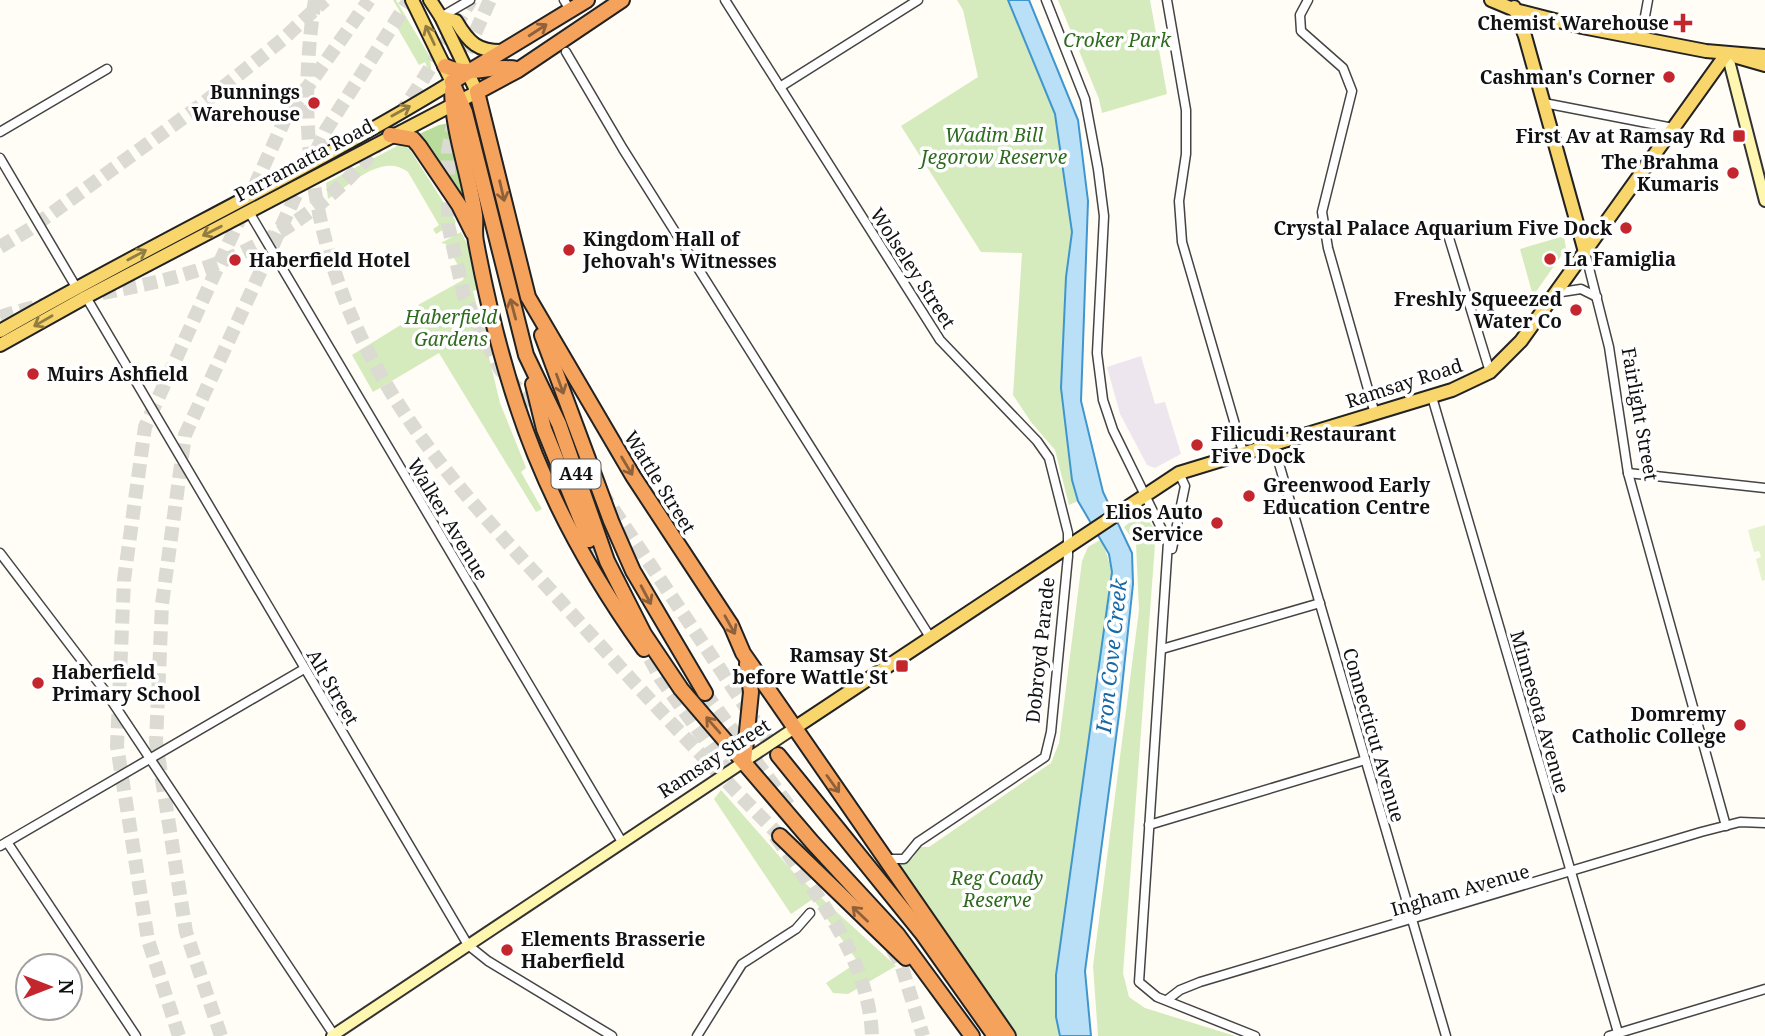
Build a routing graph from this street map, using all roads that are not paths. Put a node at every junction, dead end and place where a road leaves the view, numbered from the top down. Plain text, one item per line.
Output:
1 (412, 0) edge
2 (430, 0) edge
3 (470, 0) edge
4 (587, 0) edge
5 (622, 0) edge
6 (725, 0) edge
7 (918, 0) edge
8 (1046, 0) edge
9 (1167, 0) edge
10 (1308, 0) edge
11 (1491, 0) edge
12 (1648, 0) edge
13 (567, 5) edge
14 (1513, 5) edge
15 (441, 17) junction
16 (1641, 38) junction
17 (507, 51) junction
18 (566, 52) dead end
19 (1727, 53) junction
20 (1765, 56) edge
21 (444, 65) junction
22 (1765, 65) edge
23 (107, 69) dead end
24 (472, 79) junction
25 (452, 82) junction
26 (780, 87) junction
27 (456, 102) junction
28 (1544, 103) junction
29 (1673, 128) junction
30 (0, 132) edge
31 (390, 135) junction
32 (0, 158) edge
33 (1765, 201) edge
34 (249, 212) junction
35 (1449, 237) dead end
36 (476, 241) junction
37 (1585, 251) junction
38 (76, 287) junction
39 (1555, 293) junction
40 (86, 297) junction
41 (1597, 297) junction
42 (528, 298) junction
43 (0, 331) edge
44 (0, 345) edge
45 (526, 355) junction
46 (1490, 372) junction
47 (1432, 397) junction
48 (1375, 414) junction
49 (1273, 443) junction
50 (1243, 452) junction
51 (1179, 473) junction
52 (1628, 473) junction
53 (1765, 488) edge
54 (1145, 494) junction
55 (1118, 512) joint
56 (589, 540) tunnel mouth
57 (1068, 546) junction
58 (0, 553) edge
59 (1169, 558) junction
60 (1320, 603) junction
61 (930, 637) junction
62 (1162, 649) junction
63 (743, 653) junction
64 (304, 669) junction
65 (673, 679) junction
66 (705, 693) tunnel mouth
67 (793, 729) junction
68 (778, 755) tunnel mouth
69 (151, 759) junction
70 (1365, 760) junction
71 (744, 761) junction
72 (1765, 824) edge
73 (1149, 825) junction
74 (1726, 826) junction
75 (780, 836) tunnel mouth
76 (622, 842) junction
77 (4, 844) edge
78 (883, 859) junction
79 (1571, 874) junction
80 (810, 913) dead end
81 (1413, 920) junction
82 (468, 945) junction
83 (1765, 989) edge
84 (944, 996) junction
85 (1167, 1000) junction
86 (333, 1035) edge
87 (1615, 1035) edge
88 (136, 1036) edge
89 (612, 1036) edge
90 (697, 1036) edge
91 (972, 1036) edge
92 (995, 1036) edge
93 (1008, 1036) edge
94 (1255, 1036) edge
95 (1446, 1036) edge

21 -> 1 main road
2 - 15 main road
3 - 15 street
4 - 13 highway, Parramatta Road
5 - 24 highway, Parramatta Road
6 - 26 street, Wolseley Street
7 - 26 street
8 - 54 street
9 - 50 street
10 - 48 street
11 - 14 main road
12 - 16 street
17 -> 13 highway, Parramatta Road
14 - 16 main road
14 - 28 main road, Fairlight Street
15 - 17 main road
15 - 24 main road
16 - 19 main road
17 - 24 highway, Parramatta Road
18 - 61 street
19 - 20 main road
19 - 22 main road
19 - 29 main road, Ramsay Road
19 - 33 main road
21 - 24 highway
21 - 25 main road
23 - 30 street
24 - 25 highway, Parramatta Road
24 - 27 highway
24 -> 42 highway, Wattle Street / A44
25 - 27 highway
38 -> 25 main road, Parramatta Road
26 - 57 street, Wolseley Street
27 - 31 main road, Parramatta Road
27 - 36 highway
45 -> 27 highway, A44
28 - 29 street
28 - 37 main road, Fairlight Street
29 - 37 main road, Ramsay Road
31 - 34 main road, Parramatta Road
31 - 36 highway
32 - 38 street
34 -> 40 main road, Parramatta Road
34 - 76 street, Walker Avenue
35 - 46 street
36 - 65 highway
37 - 39 main road, Ramsay Road
37 - 41 street, Fairlight Street
38 - 43 main road, Parramatta Road
39 - 41 street
39 - 46 main road, Ramsay Road
40 -> 44 main road, Parramatta Road
40 - 64 street, Alt Street
41 - 52 street, Fairlight Street
42 -> 63 highway, Wattle Street / A44
42 -> 66 highway
45 - 56 highway
45 - 65 highway, A44
46 - 47 main road, Ramsay Road
47 - 48 main road, Ramsay Road
47 - 79 street, Minnesota Avenue
48 - 49 main road, Ramsay Road
49 - 50 main road, Ramsay Road
49 - 60 street, Connecticut Avenue
50 - 51 main road, Ramsay Road
51 - 54 main road, Ramsay Road
51 - 59 street
52 - 53 street
52 - 74 street, Fairlight Street
54 - 55 main road, Ramsay Road
54 - 59 street
55 - 57 main road, Ramsay Street
57 - 61 main road, Ramsay Street
57 - 78 street, Dobroyd Parade
58 - 69 street
59 - 62 street
60 - 62 street
60 - 70 street, Connecticut Avenue
61 - 67 main road, Ramsay Street
62 - 73 street
63 - 67 highway, Wattle Street / A44
63 - 71 highway
64 - 69 street
64 - 82 street, Alt Street
71 -> 65 highway, A44
67 - 71 main road, Ramsay Street
67 -> 78 highway, Wattle Street / A44
68 - 92 highway
69 - 77 street
69 - 86 street
70 - 73 street
70 - 81 street, Connecticut Avenue
71 - 76 main road, Ramsay Street
71 - 84 highway, A44
72 - 74 street, Ingham Avenue
73 - 85 street
74 - 79 street, Ingham Avenue
84 -> 75 highway
76 - 82 main road, Ramsay Street
77 - 88 street
78 - 93 highway, A44
79 - 81 street, Ingham Avenue
79 - 87 street, Minnesota Avenue
80 - 90 street
81 - 85 street, Ingham Avenue
81 - 95 street, Connecticut Avenue
82 - 86 main road, Ramsay Street
82 - 89 street, Alt Street
83 - 87 street
84 - 91 highway, A44
85 - 94 street

